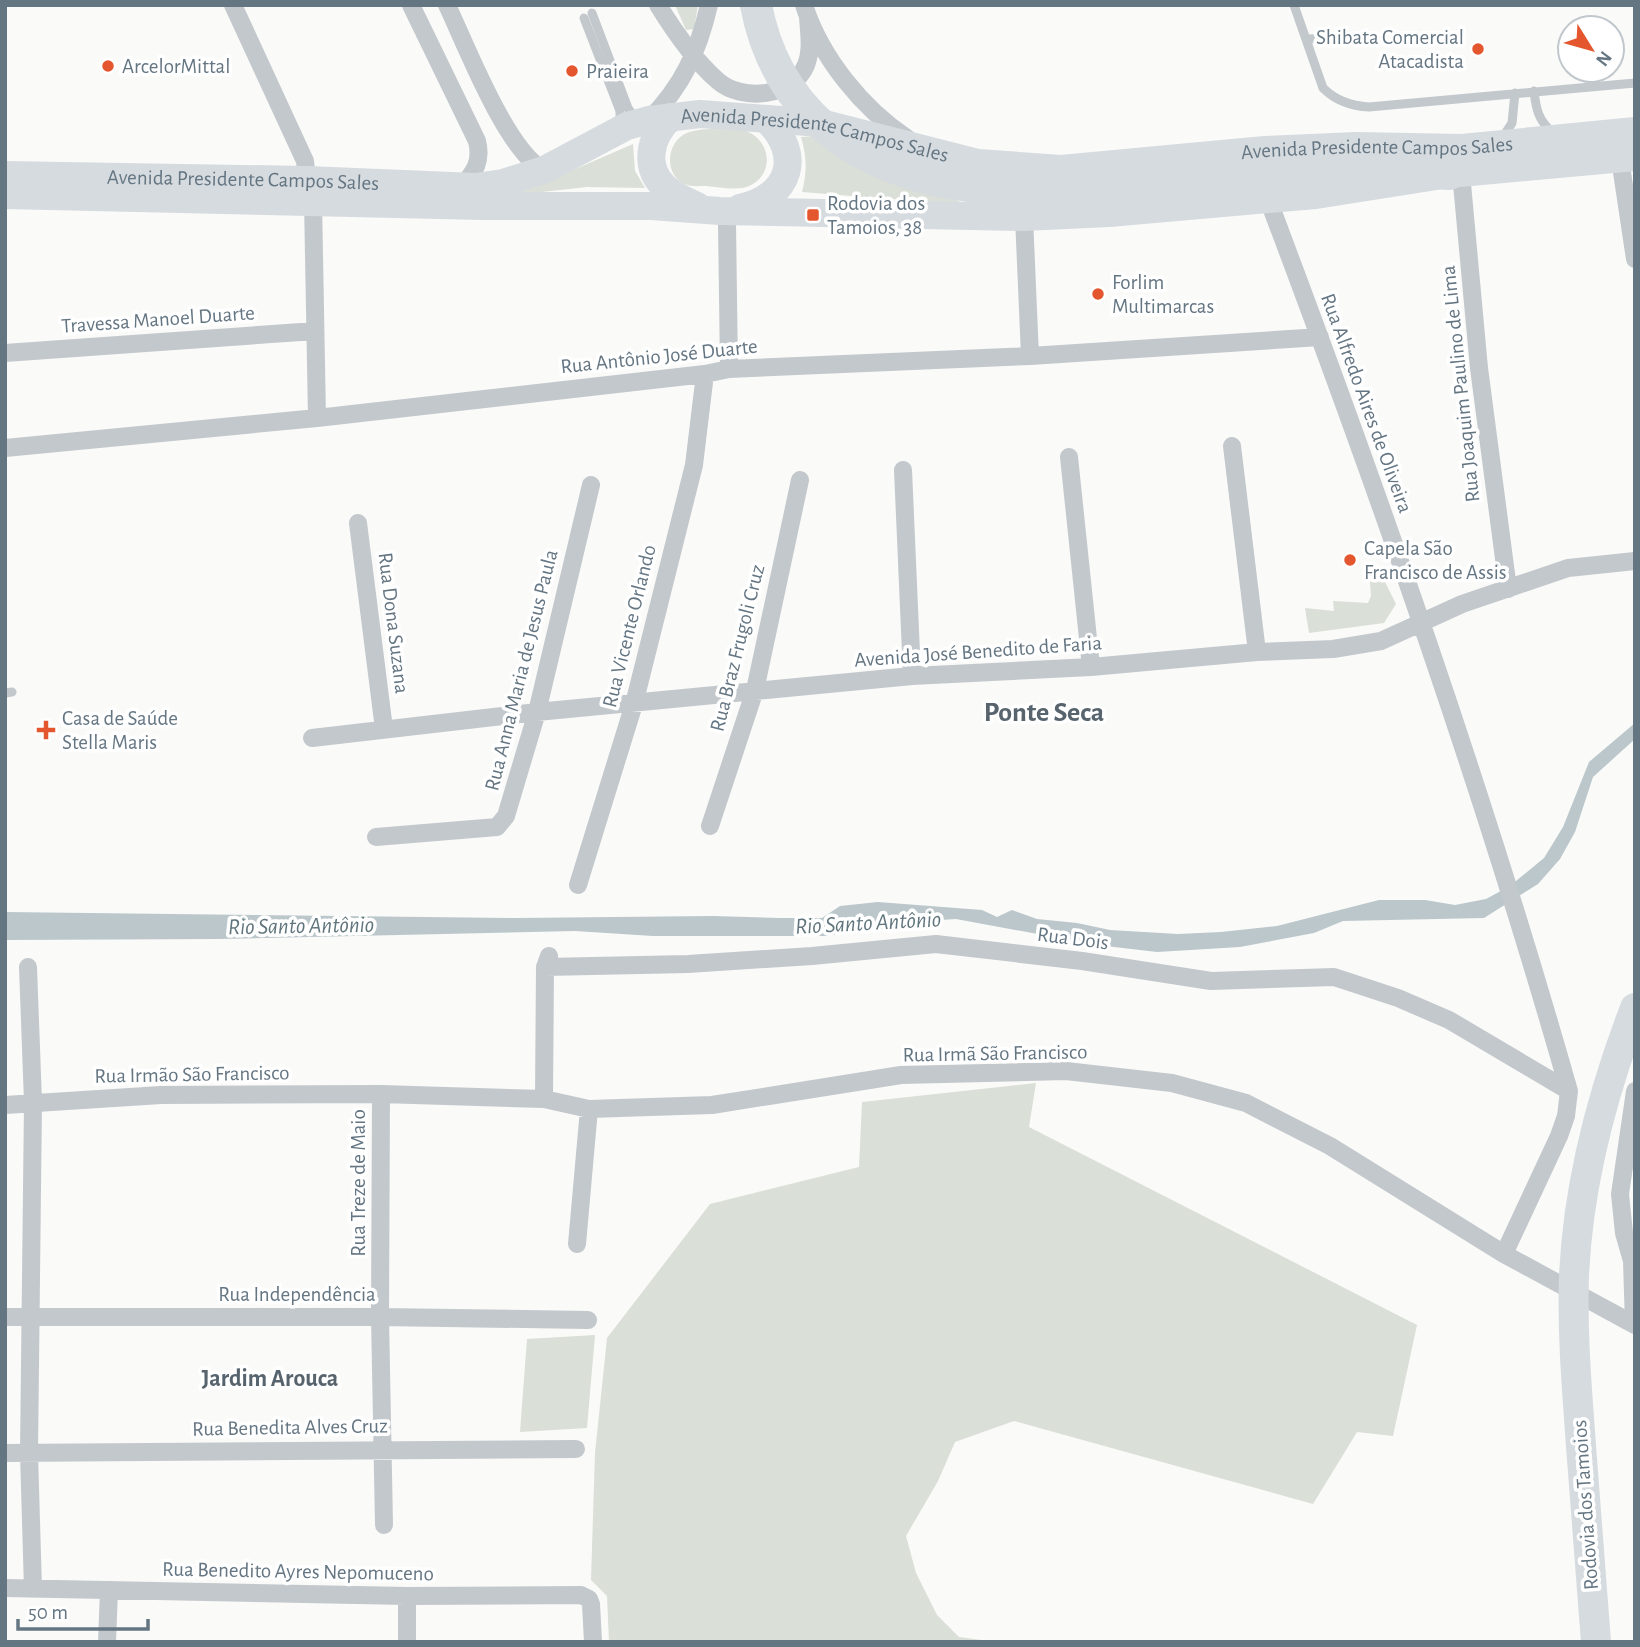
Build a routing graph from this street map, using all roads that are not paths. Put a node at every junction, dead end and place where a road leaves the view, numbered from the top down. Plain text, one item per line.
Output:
1 (233, 5) edge
2 (411, 5) edge
3 (447, 5) edge
4 (658, 5) edge
5 (709, 5) edge
6 (756, 5) edge
7 (1294, 5) edge
8 (806, 11) edge
9 (1369, 37) dead end
10 (1307, 40) junction
11 (695, 55) junction
12 (1635, 83) edge
13 (1534, 91) junction
14 (1514, 93) junction
15 (766, 119) junction
16 (642, 120) junction
17 (1635, 131) edge
18 (1560, 137) junction
19 (1497, 144) junction
20 (922, 148) junction
21 (1627, 158) edge
22 (544, 170) junction
23 (1455, 174) junction
24 (5, 175) edge
25 (461, 187) junction
26 (310, 190) junction
27 (5, 195) edge
28 (1268, 199) junction
29 (711, 210) junction
30 (1024, 217) junction
31 (1635, 259) edge
32 (315, 331) junction
33 (1320, 337) junction
34 (5, 354) edge
35 (1030, 356) junction
36 (729, 369) junction
37 (705, 374) junction
38 (317, 418) junction
39 (1232, 446) dead end
40 (5, 448) edge
41 (1069, 457) dead end
42 (903, 470) dead end
43 (800, 480) dead end
44 (591, 485) dead end
45 (358, 523) dead end
46 (1635, 561) edge
47 (1508, 589) junction
48 (1420, 624) junction
49 (1257, 652) junction
50 (1091, 667) junction
51 (912, 676) junction
52 (755, 690) junction
53 (634, 704) junction
54 (537, 712) junction
55 (384, 729) junction
56 (312, 738) dead end
57 (710, 826) dead end
58 (376, 837) dead end
59 (578, 885) dead end
60 (28, 967) dead end
61 (1635, 1008) edge
62 (1569, 1091) junction
63 (1635, 1091) edge
64 (381, 1094) junction
65 (544, 1099) junction
66 (33, 1102) junction
67 (5, 1105) edge
68 (589, 1109) junction
69 (1632, 1137) edge
70 (578, 1244) dead end
71 (1504, 1254) junction
72 (5, 1317) edge
73 (380, 1317) junction
74 (30, 1318) junction
75 (588, 1320) dead end
76 (1634, 1324) edge
77 (383, 1449) junction
78 (576, 1449) dead end
79 (5, 1453) edge
80 (29, 1453) junction
81 (384, 1525) dead end
82 (5, 1588) edge
83 (33, 1589) junction
84 (108, 1590) junction
85 (407, 1596) junction
86 (107, 1642) edge
87 (407, 1642) edge
88 (593, 1642) edge
89 (1595, 1642) edge

1 - 26 street
2 - 25 street
3 - 22 street
4 - 11 street
5 - 11 street
6 - 23 highway
7 - 10 lane
8 - 11 street
8 - 20 street
9 - 10 lane
10 - 14 lane
11 - 16 street
12 - 13 lane
13 - 14 lane
13 - 18 lane
14 - 19 lane
15 - 16 main road, Avenida Presidente Campos Sales
15 - 20 main road, Avenida Presidente Campos Sales
15 - 29 main road
16 - 16 lane
16 - 22 main road, Avenida Presidente Campos Sales
16 - 29 main road
17 - 18 main road, Avenida Presidente Campos Sales
18 - 19 main road, Avenida Presidente Campos Sales
19 - 20 main road, Avenida Presidente Campos Sales
21 - 23 main road, Avenida Presidente Campos Sales
21 - 31 street
22 - 25 main road, Avenida Presidente Campos Sales
23 - 28 main road, Avenida Presidente Campos Sales
23 - 47 street, Rua Joaquim Paulino de Lima
24 - 26 main road, Avenida Presidente Campos Sales
25 - 26 main road, Avenida Presidente Campos Sales
26 - 27 main road, Avenida Presidente Campos Sales
26 - 29 main road, Avenida Presidente Campos Sales
26 - 32 street
28 - 30 main road, Avenida Presidente Campos Sales
28 - 33 street, Rua Alfredo Aires de Oliveira
29 - 30 main road, Avenida Presidente Campos Sales
29 - 36 street
30 - 35 street
32 - 34 street, Travessa Manoel Duarte
32 - 38 street
33 - 35 street, Rua Antônio José Duarte
33 - 48 street, Rua Alfredo Aires de Oliveira
35 - 36 street, Rua Antônio José Duarte
36 - 37 street, Rua Antônio José Duarte
37 - 38 street, Rua Antônio José Duarte
37 - 53 street, Rua Vicente Orlando
38 - 40 street, Rua Antônio José Duarte
39 - 49 street
41 - 50 street
42 - 51 street
43 - 52 street, Rua Braz Frugoli Cruz
44 - 54 street, Rua Anna Maria de Jesus Paula
45 - 55 street, Rua Dona Suzana
46 - 47 street, Avenida José Benedito de Faria
47 - 48 street, Avenida José Benedito de Faria
48 - 49 street, Avenida José Benedito de Faria
48 - 62 street, Rua Alfredo Aires de Oliveira
49 - 50 street, Avenida José Benedito de Faria
50 - 51 street, Avenida José Benedito de Faria
51 - 52 street, Avenida José Benedito de Faria
52 - 53 street, Avenida José Benedito de Faria
52 - 57 street, Rua Braz Frugoli Cruz
53 - 54 street, Avenida José Benedito de Faria
53 - 59 street, Rua Vicente Orlando
54 - 55 street, Avenida José Benedito de Faria
54 - 58 street, Rua Anna Maria de Jesus Paula
55 - 56 street, Avenida José Benedito de Faria
60 - 66 street
61 - 89 highway, Rodovia dos Tamoios
62 - 65 street, Rua Dois
62 - 71 street
63 - 69 street
64 - 65 street, Rua Irmã São Francisco
64 - 66 street, Rua Irmão São Francisco
64 - 73 street, Rua Treze de Maio
65 - 68 street, Rua Irmã São Francisco
66 - 67 street, Rua Irmão São Francisco
66 - 74 street
68 - 70 street
68 - 71 street, Rua Irmã São Francisco
69 - 76 street
71 - 76 street, Rua Irmã São Francisco
72 - 74 street, Rua Independência
73 - 74 street, Rua Independência
73 - 75 street, Rua Independência
73 - 77 street, Rua Treze de Maio
74 - 80 street
77 - 78 street, Rua Benedita Alves Cruz
77 - 80 street, Rua Benedita Alves Cruz
77 - 81 street, Rua Treze de Maio
79 - 80 street, Rua Benedita Alves Cruz
80 - 83 street
82 - 83 street, Rua Benedito Ayres Nepomuceno
83 - 84 street, Rua Benedito Ayres Nepomuceno
84 - 85 street, Rua Benedito Ayres Nepomuceno
84 - 86 street
85 - 87 street
85 - 88 street, Rua Benedito Ayres Nepomuceno

